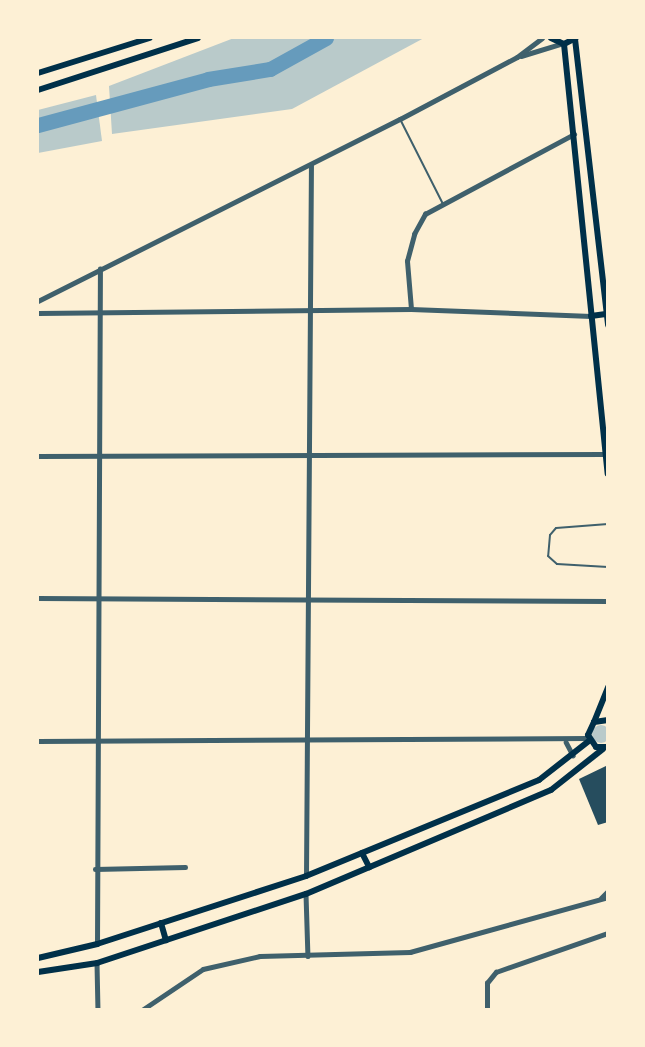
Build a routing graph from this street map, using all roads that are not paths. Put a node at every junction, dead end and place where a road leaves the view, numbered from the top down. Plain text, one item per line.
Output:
1 (150, 38) edge
2 (198, 38) edge
3 (542, 38) edge
4 (552, 38) edge
5 (576, 38) edge
6 (562, 44) junction
7 (517, 57) junction
8 (38, 73) edge
9 (38, 90) edge
10 (400, 119) junction
11 (586, 133) junction
12 (574, 134) junction
13 (311, 166) junction
14 (443, 204) junction
15 (100, 269) junction
16 (38, 301) edge
17 (410, 309) junction
18 (310, 312) junction
19 (38, 313) edge
20 (606, 314) junction
21 (100, 315) junction
22 (591, 316) junction
23 (608, 325) edge
24 (605, 454) junction
25 (310, 455) junction
26 (38, 456) edge
27 (98, 456) junction
28 (608, 474) edge
29 (608, 524) edge
30 (608, 567) edge
31 (38, 598) edge
32 (97, 598) junction
33 (309, 598) junction
34 (608, 601) edge
35 (608, 687) edge
36 (608, 720) edge
37 (594, 722) junction
38 (38, 740) edge
39 (589, 740) junction
40 (95, 741) junction
41 (308, 742) junction
42 (566, 742) junction
43 (606, 748) edge
44 (573, 755) junction
45 (362, 853) junction
46 (186, 867) dead end
47 (369, 867) junction
48 (95, 869) junction
49 (306, 876) junction
50 (608, 891) edge
51 (306, 894) junction
52 (608, 897) edge
53 (600, 899) junction
54 (160, 923) junction
55 (608, 934) edge
56 (166, 940) junction
57 (97, 944) junction
58 (308, 956) junction
59 (40, 958) edge
60 (97, 963) junction
61 (45, 971) junction
62 (38, 972) edge
63 (98, 1010) edge
64 (142, 1010) edge
65 (487, 1010) edge

1 - 8 main road
2 - 9 main road
3 - 7 street
4 - 6 main road
5 - 6 main road
5 - 11 main road
6 - 7 street
6 - 12 main road
7 - 10 street
10 - 13 street
10 - 14 lane
11 - 12 main road
11 - 20 main road
12 - 14 street
12 - 22 main road
13 - 15 street
13 - 18 street
14 - 17 street
15 - 16 street
15 - 21 street
17 - 18 street
17 - 22 street
18 - 21 street
18 - 25 street
19 - 21 street
20 - 22 main road
20 - 23 main road
21 - 27 street
22 - 24 main road
24 - 25 street
24 - 28 main road
25 - 27 street
25 - 33 street
26 - 27 street
27 - 32 street
29 - 30 lane
31 - 32 street
32 - 33 street
32 - 40 street
33 - 34 street
33 - 41 street
35 - 37 main road
36 - 37 main road
37 - 39 main road
38 - 40 street
39 - 42 street
39 - 43 main road
39 - 44 main road
40 - 41 street
40 - 48 street
41 - 42 street
41 - 49 street
42 - 44 street
43 - 47 main road
44 - 45 main road
45 - 47 main road
45 - 49 main road
46 - 48 street
47 - 51 main road
48 - 57 street
49 - 54 main road
50 - 53 street
51 - 56 main road
51 - 58 street
52 - 53 street
53 - 58 street
54 - 56 main road
54 - 57 main road
55 - 65 street
56 - 60 main road
57 - 59 main road
58 - 64 street
59 - 61 main road
60 - 61 main road
60 - 63 street
61 - 62 main road

